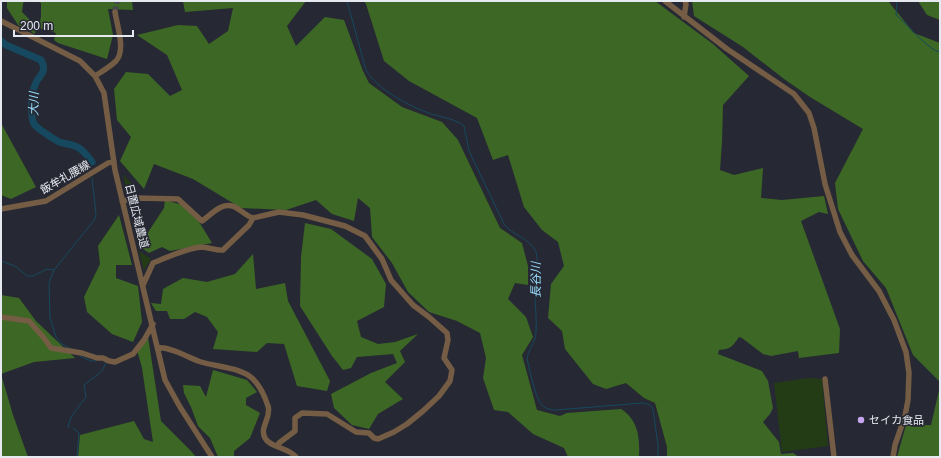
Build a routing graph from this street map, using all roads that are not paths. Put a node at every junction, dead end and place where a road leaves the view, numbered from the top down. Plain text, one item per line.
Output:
1 (665, 1) edge
2 (686, 1) edge
3 (115, 12) tunnel mouth
4 (684, 17) junction
5 (1, 22) edge
6 (95, 76) junction
7 (114, 161) junction
8 (122, 200) junction
9 (1, 209) edge
10 (253, 218) junction
11 (144, 285) junction
12 (1, 317) edge
13 (152, 324) junction
14 (158, 348) junction
15 (825, 379) dead end
16 (277, 446) junction
17 (212, 457) edge
18 (296, 457) edge
19 (834, 457) edge
20 (893, 457) edge

1 - 4 street
2 - 4 street
3 - 6 street
4 - 20 street
5 - 6 street, 日置広域農道
6 - 7 street, 日置広域農道
7 - 8 street, 日置広域農道
7 - 9 street, 飯牟礼腰線
8 - 10 street
8 - 11 street, 日置広域農道
10 - 11 street
10 - 16 street
11 - 13 street, 日置広域農道
12 - 13 street
13 - 14 street, 日置広域農道
14 - 16 street
14 - 17 street, 日置広域農道
15 - 19 street
16 - 18 street

